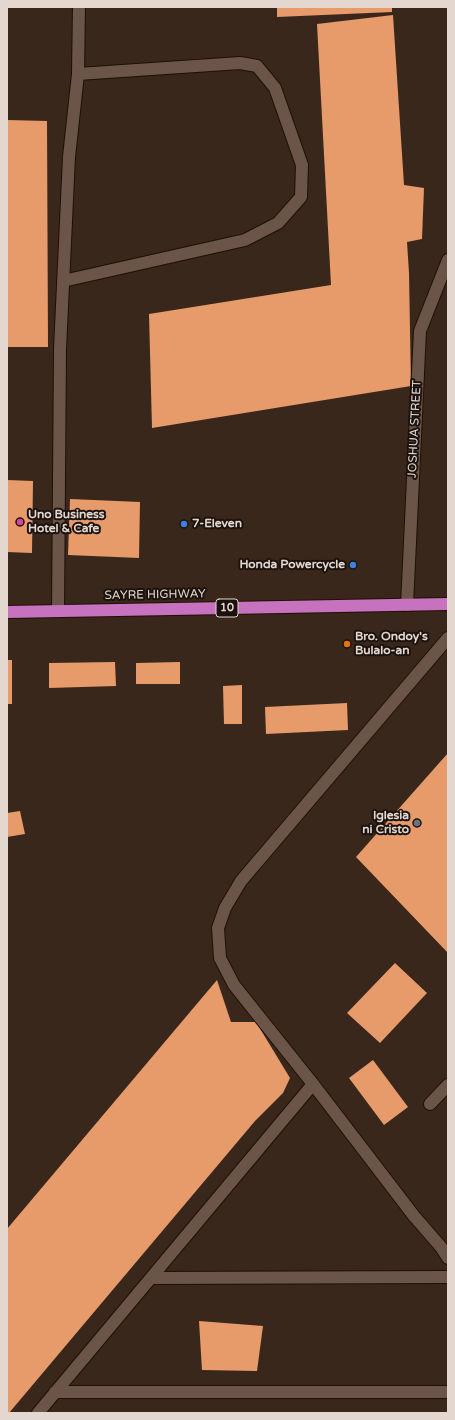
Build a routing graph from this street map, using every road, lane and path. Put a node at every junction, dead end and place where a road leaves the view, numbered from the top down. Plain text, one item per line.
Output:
1 (79, 7) edge
2 (78, 74) junction
3 (448, 260) edge
4 (63, 281) junction
5 (407, 604) junction
6 (448, 604) edge
7 (58, 611) junction
8 (7, 612) edge
9 (448, 638) edge
10 (313, 1084) junction
11 (448, 1085) edge
12 (430, 1104) dead end
13 (445, 1244) edge
14 (448, 1258) edge
15 (448, 1277) edge
16 (151, 1278) junction
17 (56, 1392) junction
18 (448, 1392) edge
19 (38, 1413) edge

1 - 2 street
2 - 4 street
2 - 4 street
3 - 5 street, JOSHUA STREET
4 - 7 street
5 - 6 highway, SAYRE HIGHWAY / 10
5 - 7 highway, SAYRE HIGHWAY / 10
7 - 8 highway, SAYRE HIGHWAY / 10
9 - 10 street
10 - 13 street
10 - 16 street
11 - 12 street
13 - 14 street
15 - 16 street
16 - 17 street
17 - 18 street
17 - 19 street

